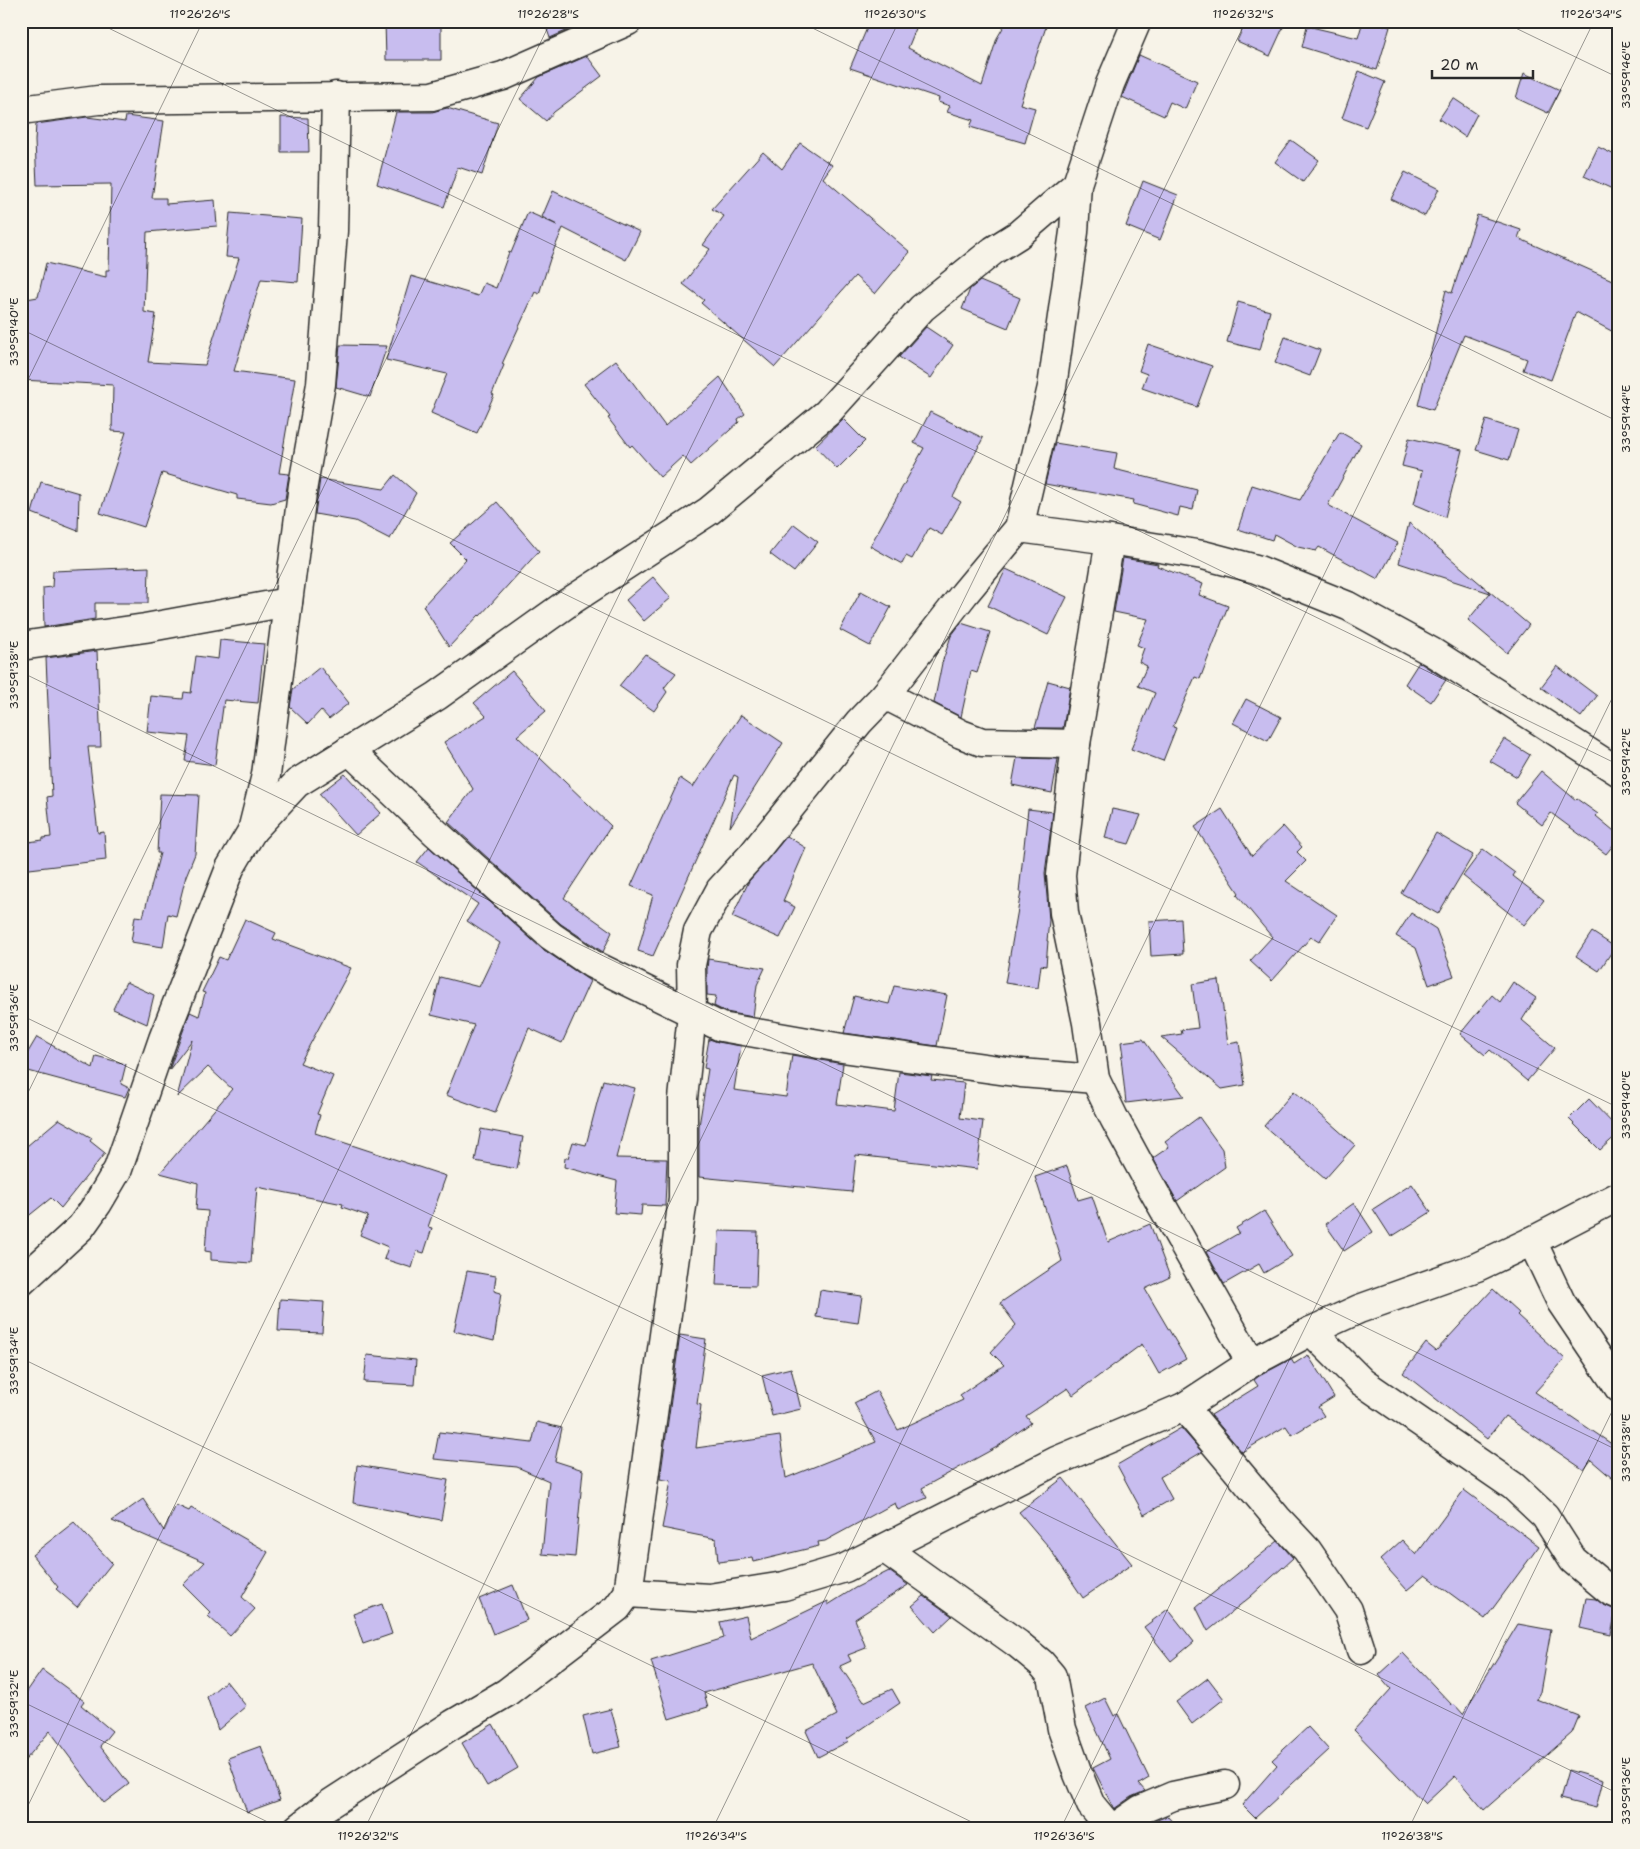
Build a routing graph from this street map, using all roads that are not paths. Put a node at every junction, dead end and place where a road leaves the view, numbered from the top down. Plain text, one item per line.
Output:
1 (628, 21) edge
2 (1137, 21) edge
3 (336, 96) junction
4 (21, 110) edge
5 (1077, 184) junction
6 (1019, 528) junction
7 (1110, 540) junction
8 (288, 602) junction
9 (21, 646) edge
10 (885, 695) junction
11 (1076, 744) junction
12 (349, 750) junction
13 (1619, 772) edge
14 (252, 830) junction
15 (692, 1014) junction
16 (1095, 1080) junction
17 (1619, 1196) edge
18 (1532, 1241) junction
19 (21, 1282) edge
20 (1311, 1331) junction
21 (1251, 1363) junction
22 (1619, 1388) edge
23 (1184, 1407) junction
24 (885, 1549) junction
25 (628, 1593) junction
26 (1619, 1595) edge
27 (1361, 1650) dead end
28 (1225, 1785) dead end
29 (298, 1828) edge
30 (1110, 1828) edge
31 (1114, 1828) edge

1 - 3 street
2 - 5 street
3 - 4 street
3 - 8 street
5 - 6 street
5 - 12 street
6 - 7 street
6 - 10 street
7 - 11 street
7 - 13 street
8 - 9 street
8 - 14 street
10 - 11 street
10 - 15 street
11 - 16 street
12 - 14 street
12 - 15 street
14 - 19 street
15 - 16 street
15 - 25 street
16 - 21 street
17 - 18 street
18 - 20 street
18 - 22 street
20 - 21 street
20 - 26 street
21 - 23 street
23 - 24 street
23 - 27 street
24 - 25 street
24 - 30 street
25 - 29 street
28 - 31 street

